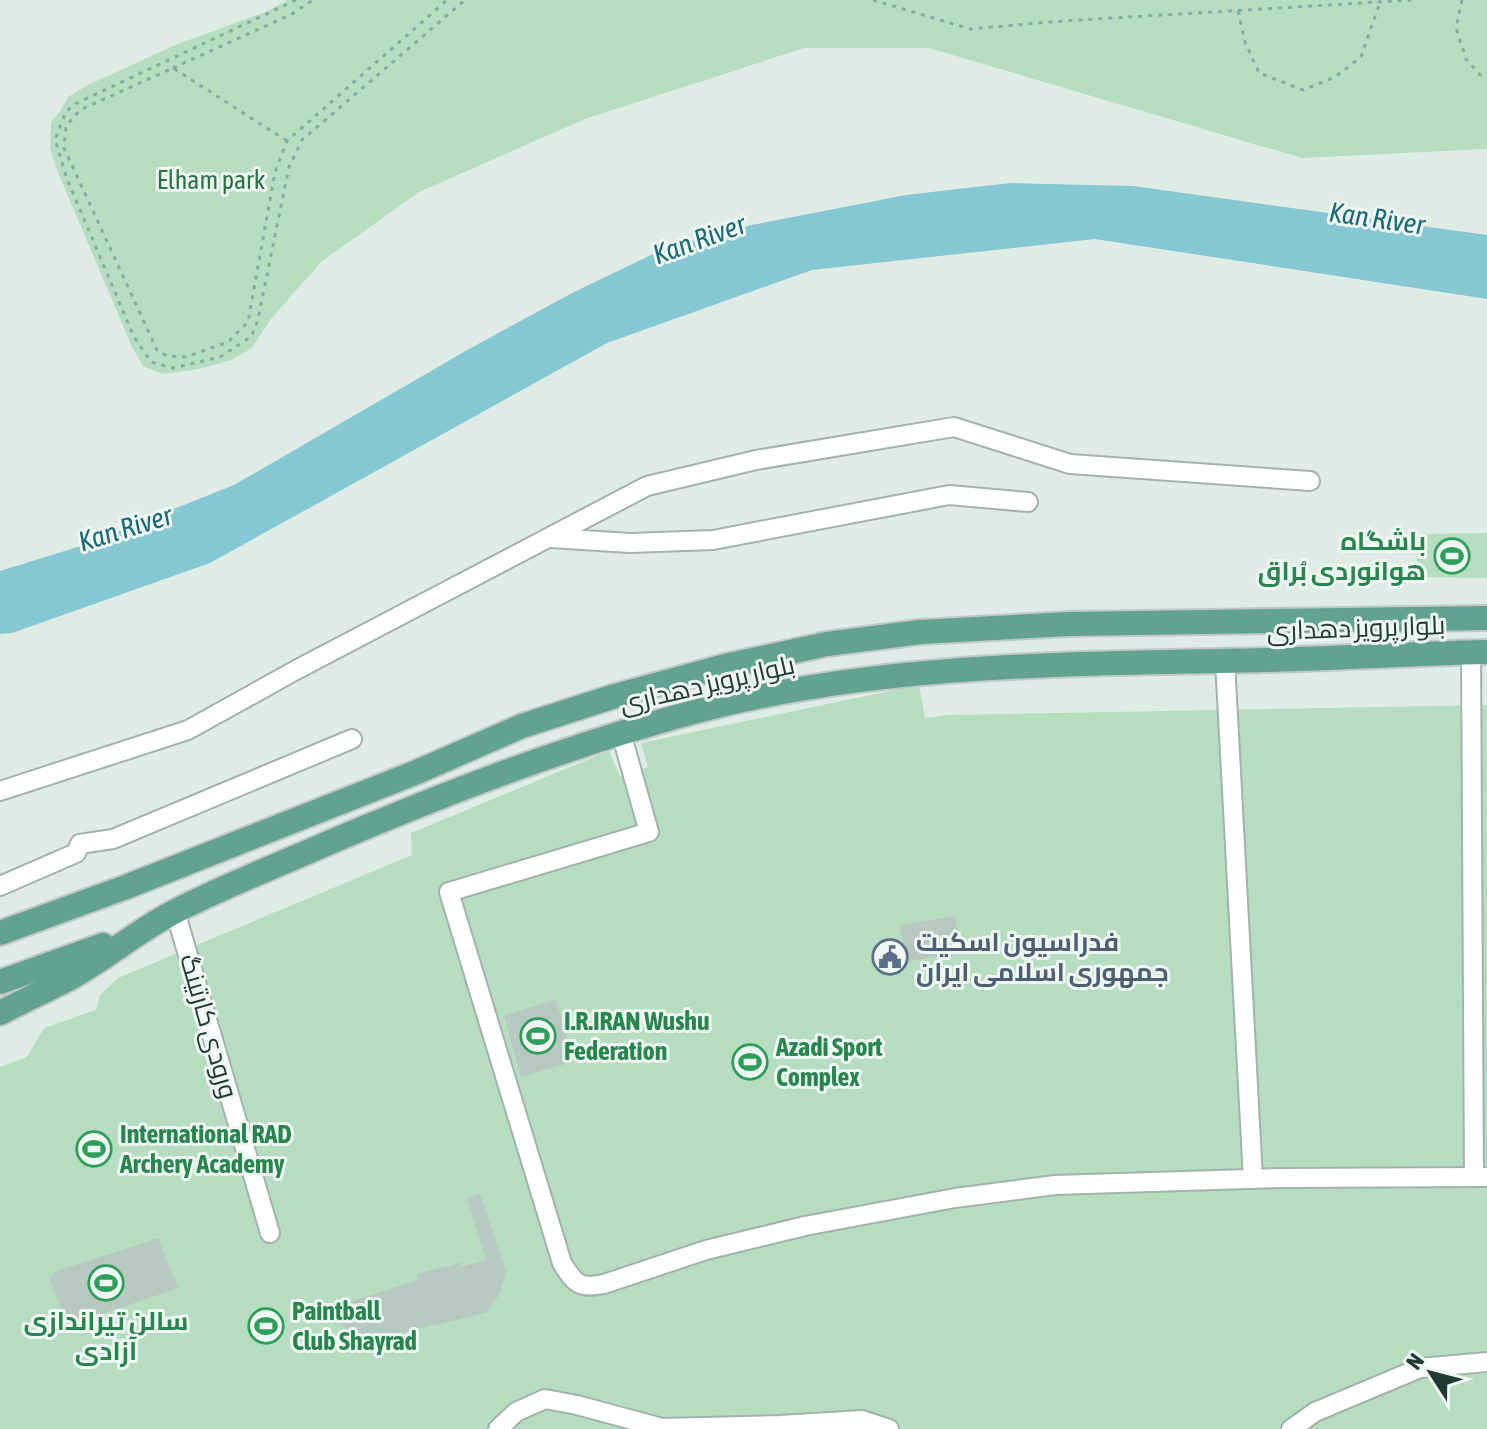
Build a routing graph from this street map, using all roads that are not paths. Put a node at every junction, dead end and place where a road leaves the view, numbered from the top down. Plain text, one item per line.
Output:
1 (1310, 481) dead end
2 (1028, 502) dead end
3 (548, 538) junction
4 (1487, 618) edge
5 (1479, 652) edge
6 (1225, 661) junction
7 (621, 733) junction
8 (352, 739) dead end
9 (0, 791) edge
10 (0, 886) edge
11 (175, 911) junction
12 (138, 932) junction
13 (0, 933) edge
14 (0, 982) edge
15 (0, 1013) edge
16 (1481, 1177) edge
17 (1253, 1179) junction
18 (270, 1233) dead end
19 (1487, 1362) edge
20 (498, 1429) edge
21 (889, 1429) edge
22 (1291, 1429) edge

1 - 3 lane
2 - 3 lane
3 - 9 lane
4 - 13 main road, بلوار پرویز دهداری
5 - 6 main road, بلوار پرویز دهداری
5 - 16 lane
6 - 7 main road, بلوار پرویز دهداری
6 - 17 lane
7 - 11 main road, بلوار پرویز دهداری
7 - 17 lane
8 - 10 lane
11 - 12 main road, بلوار پرویز دهداری
11 - 18 lane, ورودی کارتینگ
12 - 14 main road
12 - 15 main road, بلوار پرویز دهداری
16 - 17 lane
19 - 22 lane
20 - 21 lane

